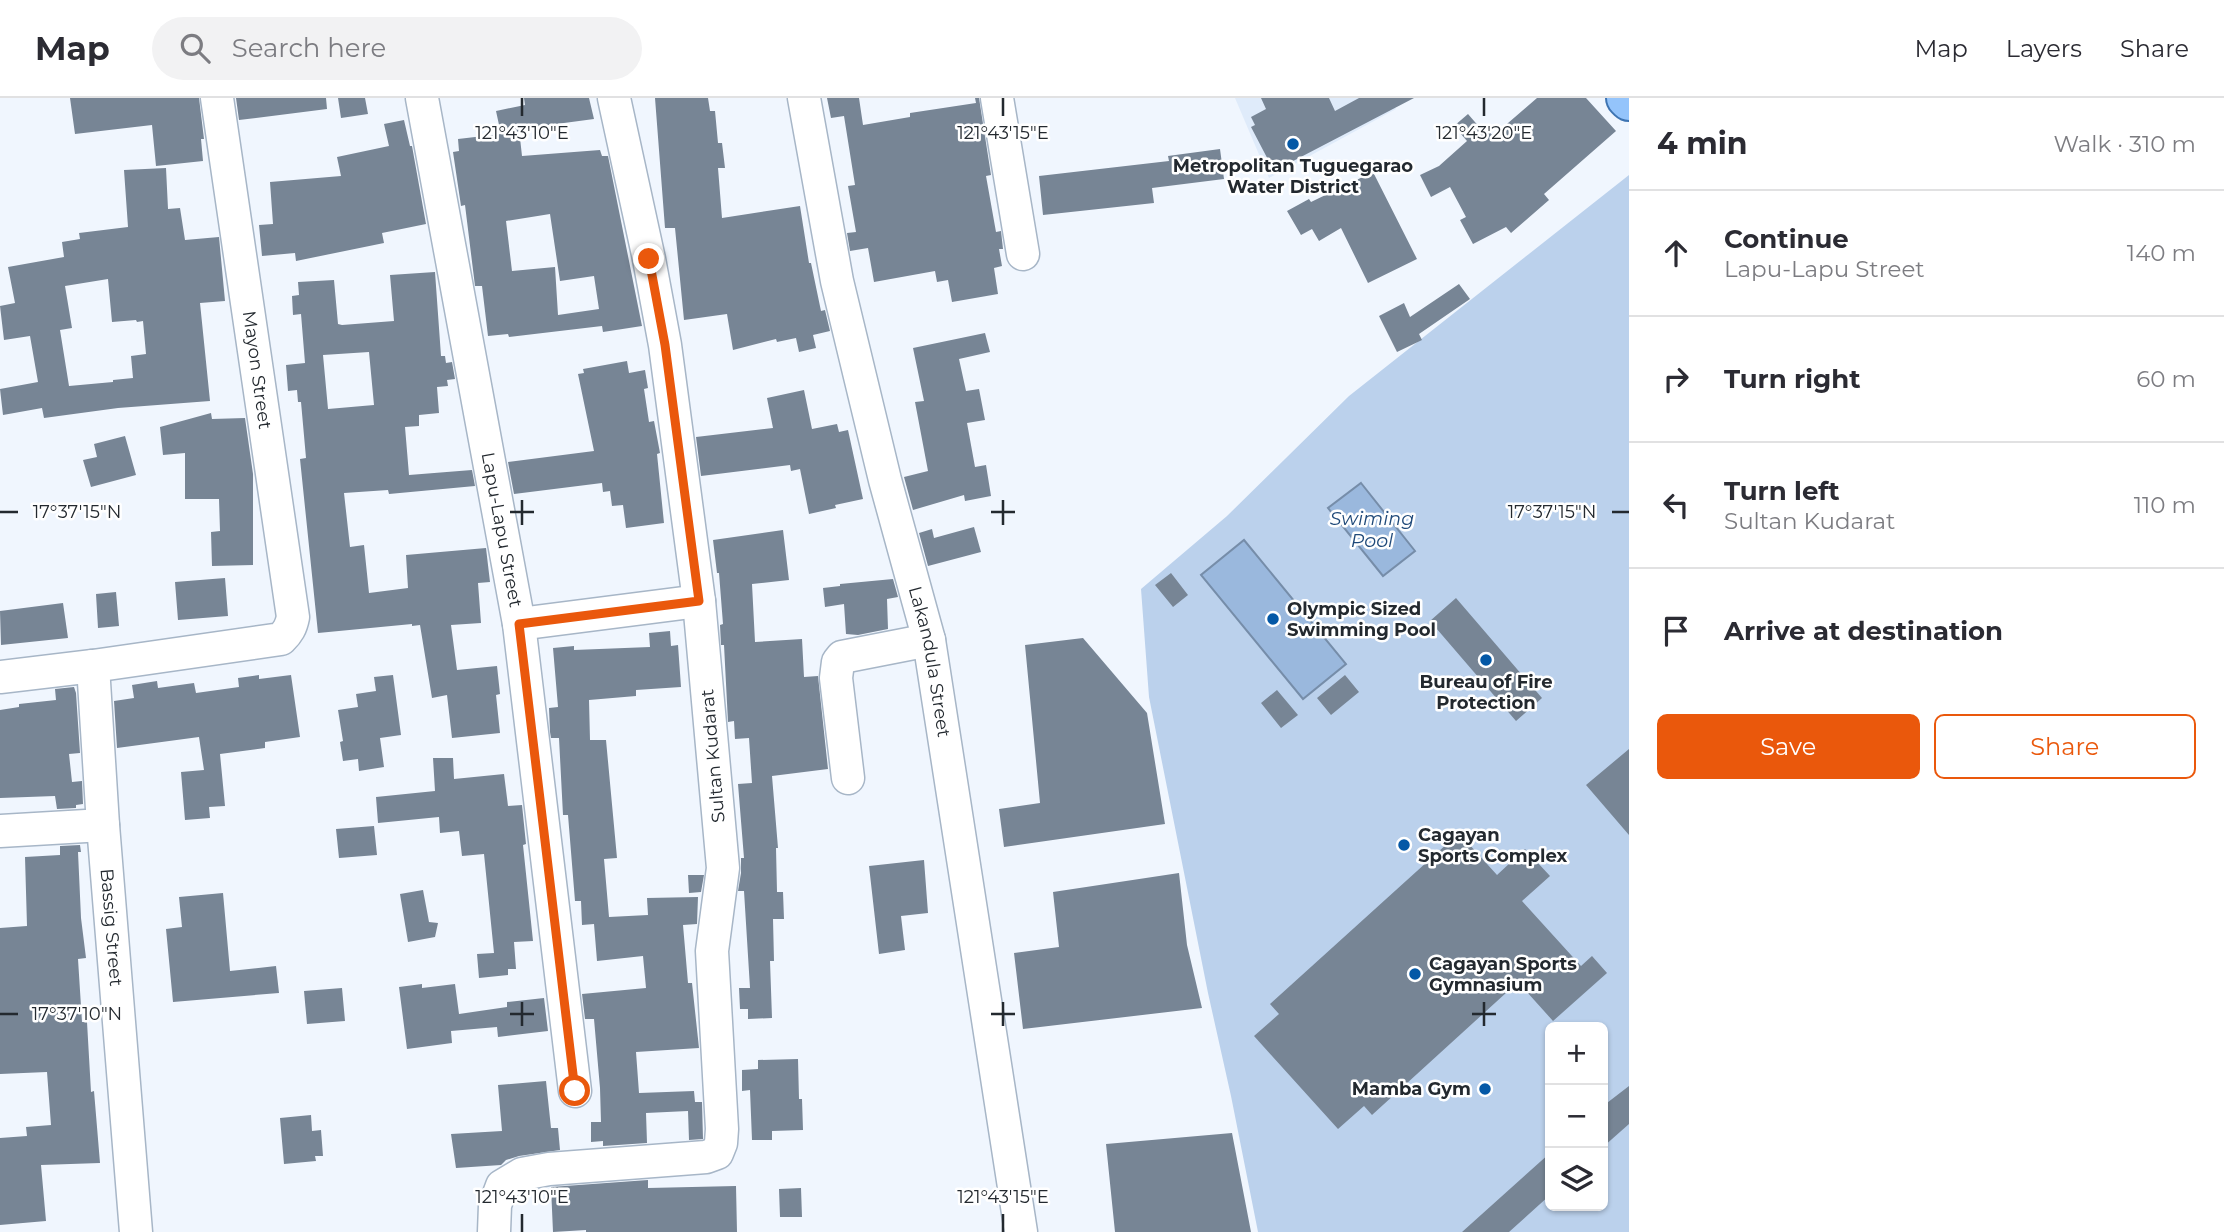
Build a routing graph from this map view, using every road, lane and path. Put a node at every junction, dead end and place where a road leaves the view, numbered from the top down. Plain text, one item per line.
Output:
1 (217, 98) edge
2 (422, 98) edge
3 (614, 98) edge
4 (804, 98) edge
5 (997, 98) edge
6 (1023, 254) dead end
7 (699, 601) junction
8 (519, 624) junction
9 (929, 640) junction
10 (93, 666) junction
11 (0, 677) edge
12 (848, 778) dead end
13 (103, 825) junction
14 (0, 831) edge
15 (575, 1091) dead end
16 (136, 1232) edge
17 (494, 1232) edge
18 (1021, 1232) edge

1 - 10 street, Mayon Street
2 - 8 street, Lapu-Lapu Street
3 - 7 street, Sultan Kudarat
4 - 9 street, Lakandula Street
5 - 6 street
7 - 8 street
7 - 17 street, Sultan Kudarat
8 - 15 street, Lapu-Lapu Street
9 - 12 street
9 - 18 street, Lakandula Street
10 - 11 street
10 - 13 street, Bassig Street
13 - 14 street
13 - 16 street, Bassig Street

